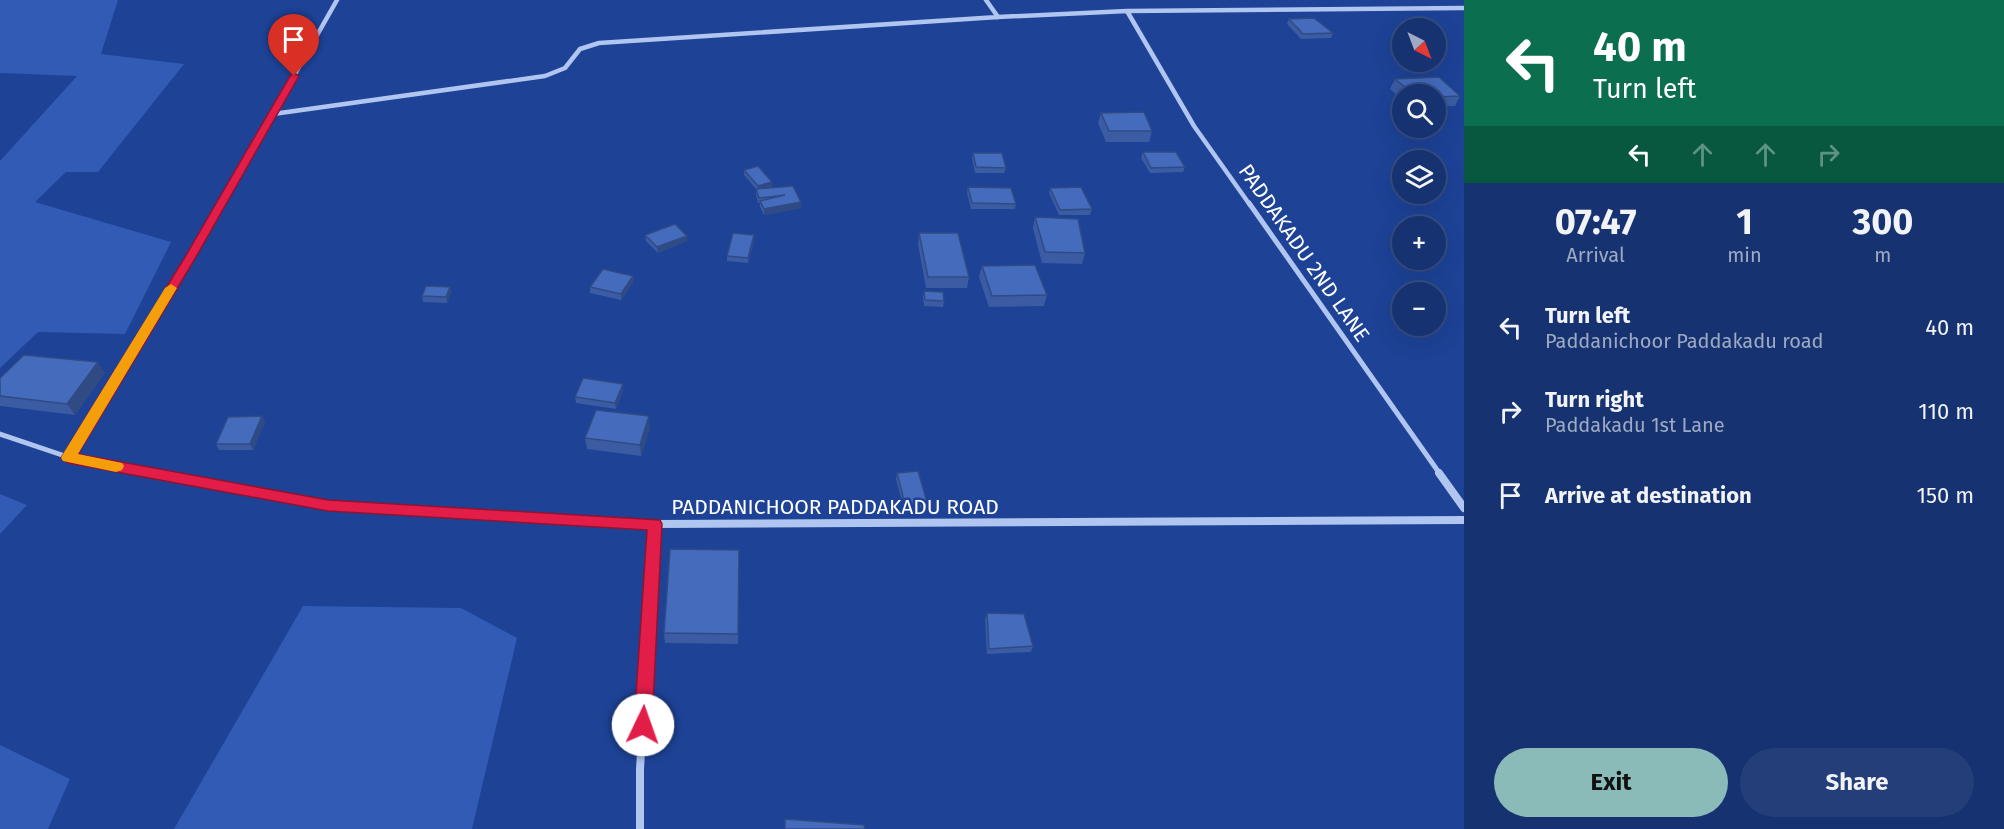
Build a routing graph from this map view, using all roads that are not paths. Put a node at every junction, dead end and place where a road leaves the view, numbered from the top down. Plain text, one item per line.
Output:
1 (337, 0) edge
2 (987, 0) edge
3 (1464, 8) edge
4 (1127, 11) junction
5 (998, 17) junction
6 (273, 114) junction
7 (0, 434) edge
8 (68, 458) junction
9 (1464, 508) edge
10 (1464, 520) edge
11 (654, 524) junction
12 (640, 829) edge

1 - 6 street
2 - 5 street
3 - 4 street
4 - 5 street
4 - 9 street, PADDAKADU 2ND LANE
5 - 6 street
6 - 8 street
7 - 8 street, PADDANICHOOR PADDAKADU ROAD
8 - 11 street, PADDANICHOOR PADDAKADU ROAD
10 - 11 street, PADDANICHOOR PADDAKADU ROAD
11 - 12 street

